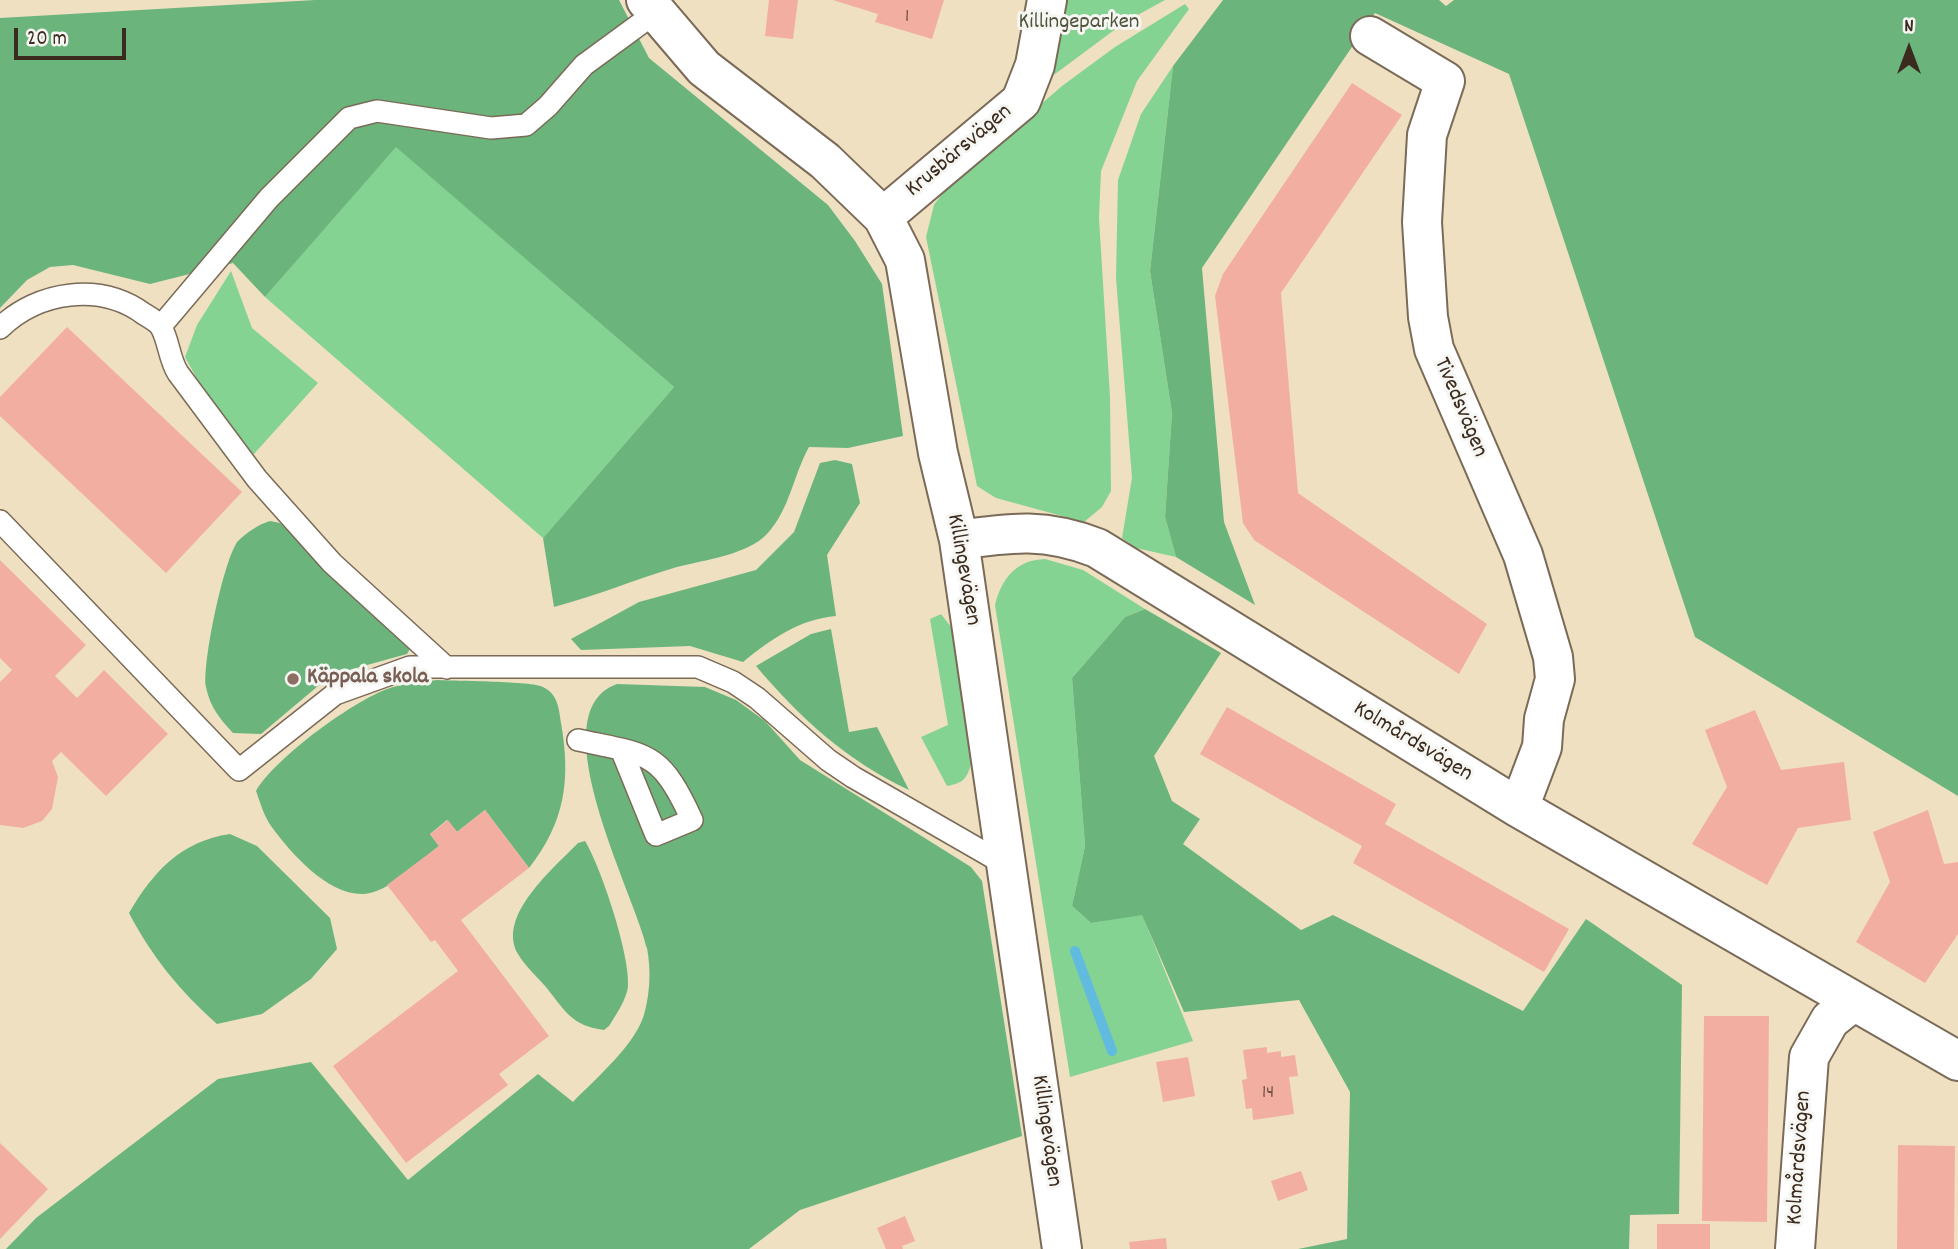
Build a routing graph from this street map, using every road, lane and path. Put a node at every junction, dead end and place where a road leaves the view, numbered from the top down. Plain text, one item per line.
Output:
1 (1047, 0) edge
2 (650, 7) edge
3 (1370, 36) dead end
4 (883, 217) junction
5 (160, 326) junction
6 (0, 328) edge
7 (0, 522) edge
8 (959, 540) junction
9 (447, 668) junction
10 (578, 740) dead end
11 (621, 749) dead end
12 (1519, 808) junction
13 (1006, 865) junction
14 (1854, 1001) junction
15 (1958, 1061) edge
16 (1062, 1249) edge
17 (1795, 1249) edge

1 - 4 street, Krusbärsvägen
2 - 4 street, Killingevägen
2 - 5 lane
3 - 12 street, Tivedsvägen
4 - 8 street, Killingevägen
5 - 6 lane
5 - 9 lane
7 - 9 lane
8 - 12 street, Kolmårdsvägen
8 - 13 street, Killingevägen
9 - 13 lane
10 - 11 lane
12 - 14 street, Kolmårdsvägen
13 - 16 street, Killingevägen
14 - 15 street, Kolmårdsvägen
14 - 17 street, Kolmårdsvägen

